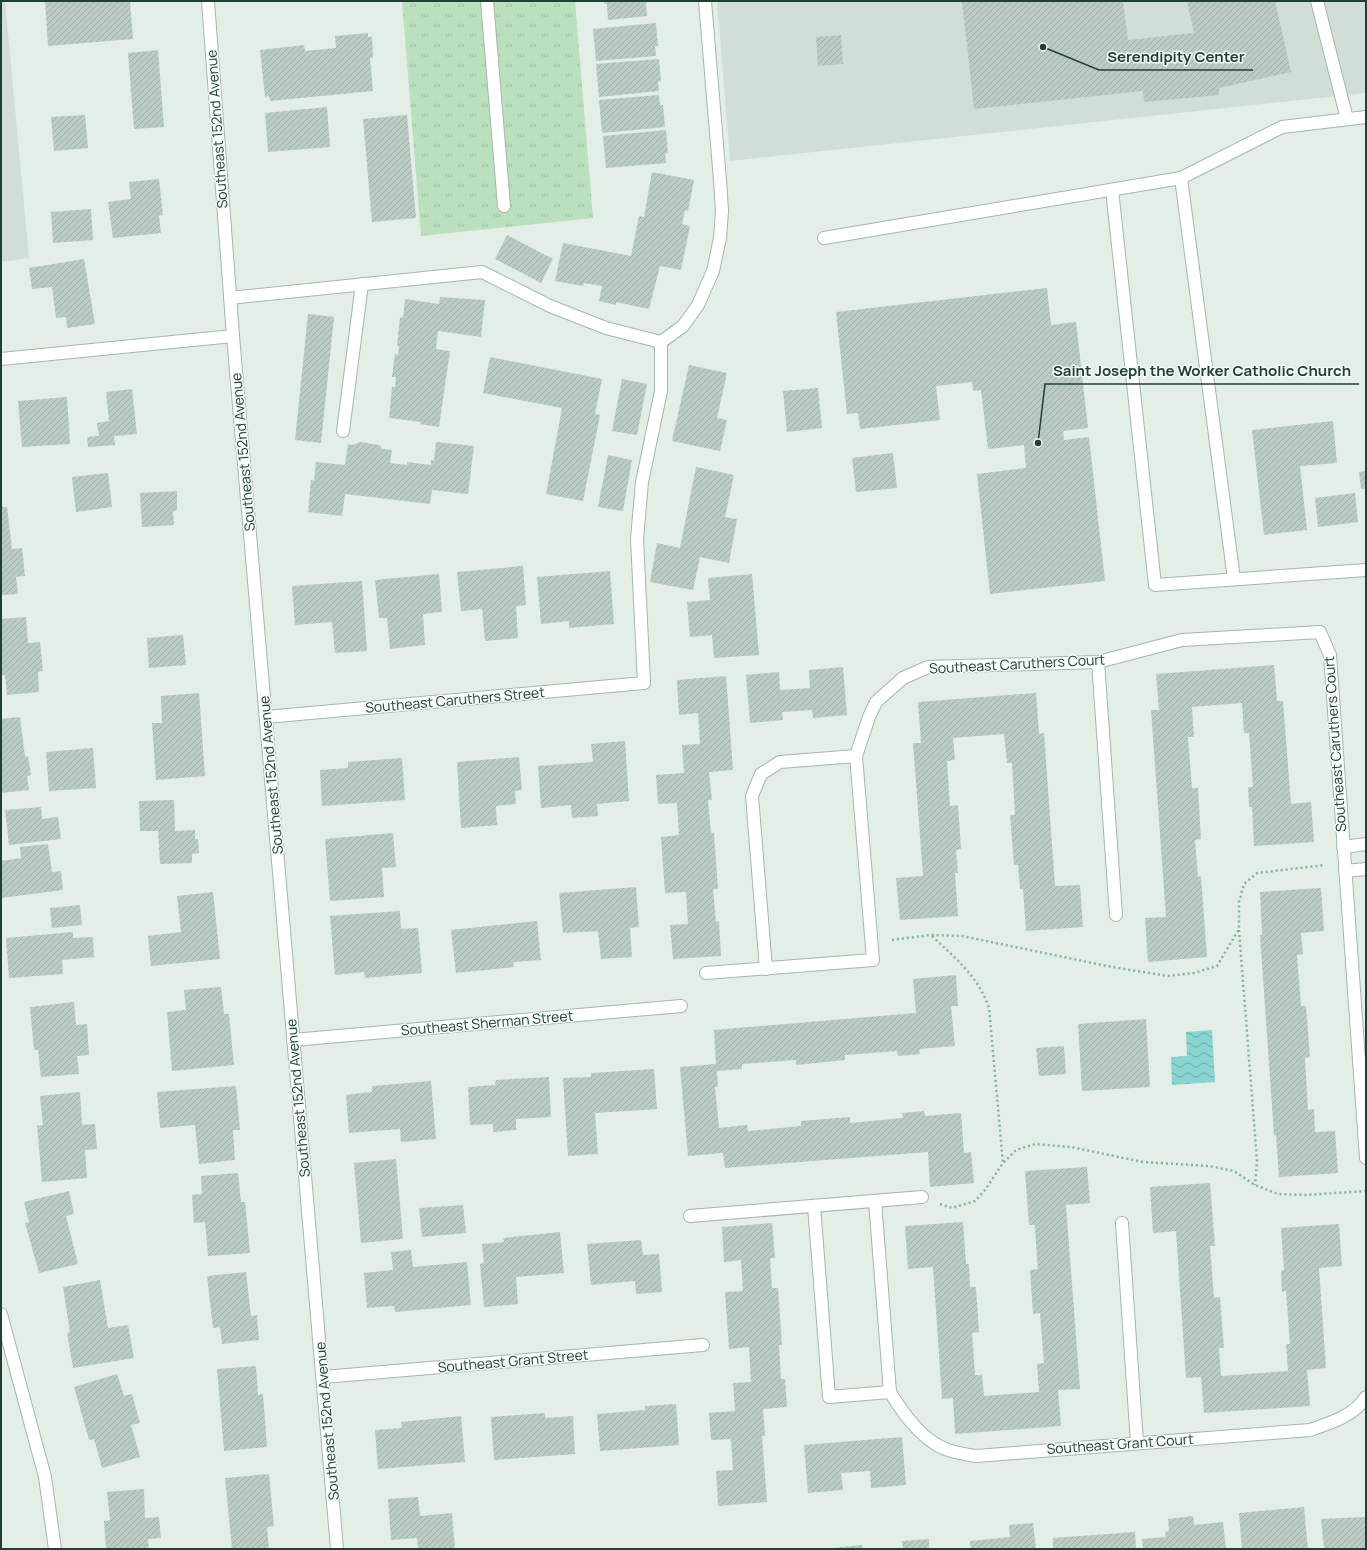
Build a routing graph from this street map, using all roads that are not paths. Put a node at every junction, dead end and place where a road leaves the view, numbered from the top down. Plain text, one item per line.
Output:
1 (208, 1) edge
2 (487, 1) edge
3 (705, 1) edge
4 (1317, 1) edge
5 (1366, 117) edge
6 (1347, 119) junction
7 (1181, 178) junction
8 (1112, 190) junction
9 (504, 206) dead end
10 (824, 238) dead end
11 (362, 284) junction
12 (230, 298) junction
13 (233, 336) junction
14 (661, 342) junction
15 (1, 359) edge
16 (343, 430) dead end
17 (1366, 570) edge
18 (1234, 579) junction
19 (1098, 662) junction
20 (266, 717) junction
21 (856, 756) junction
22 (1366, 844) edge
23 (1343, 846) junction
24 (1366, 869) edge
25 (1345, 871) junction
26 (1116, 915) dead end
27 (766, 969) junction
28 (706, 973) dead end
29 (681, 1006) dead end
30 (293, 1040) junction
31 (1366, 1158) edge
32 (922, 1197) road end
33 (875, 1201) junction
34 (814, 1206) junction
35 (690, 1216) dead end
36 (1122, 1222) dead end
37 (1, 1314) edge
38 (703, 1345) dead end
39 (323, 1377) junction
40 (890, 1392) junction
41 (1366, 1397) edge
42 (1137, 1443) junction
43 (55, 1549) edge
44 (337, 1549) edge

1 - 12 street, Southeast 152nd Avenue
2 - 9 street
3 - 14 street
4 - 6 street
5 - 6 street
6 - 7 street
7 - 8 street
7 - 18 street
8 - 10 street
8 - 18 street
11 - 12 street
11 - 14 street
11 - 16 street
12 - 13 street, Southeast 152nd Avenue
13 - 15 street
13 - 20 street, Southeast 152nd Avenue
14 - 20 street, Southeast Caruthers Street
17 - 18 street
19 - 21 street, Southeast Caruthers Court
19 - 23 street, Southeast Caruthers Court
19 - 26 street
20 - 30 street, Southeast 152nd Avenue
21 - 27 street
21 - 27 street
22 - 23 street, Southeast Caruthers Court
23 - 25 street, Southeast Caruthers Court
24 - 25 street
25 - 31 street, Southeast Caruthers Court
27 - 28 street
29 - 30 street, Southeast Sherman Street
30 - 39 street, Southeast 152nd Avenue
32 - 33 street
33 - 34 street
33 - 40 street
34 - 35 street
34 - 40 street
36 - 42 street
37 - 43 street
38 - 39 street, Southeast Grant Street
39 - 44 street, Southeast 152nd Avenue
40 - 42 street, Southeast Grant Court
41 - 42 street, Southeast Grant Court

